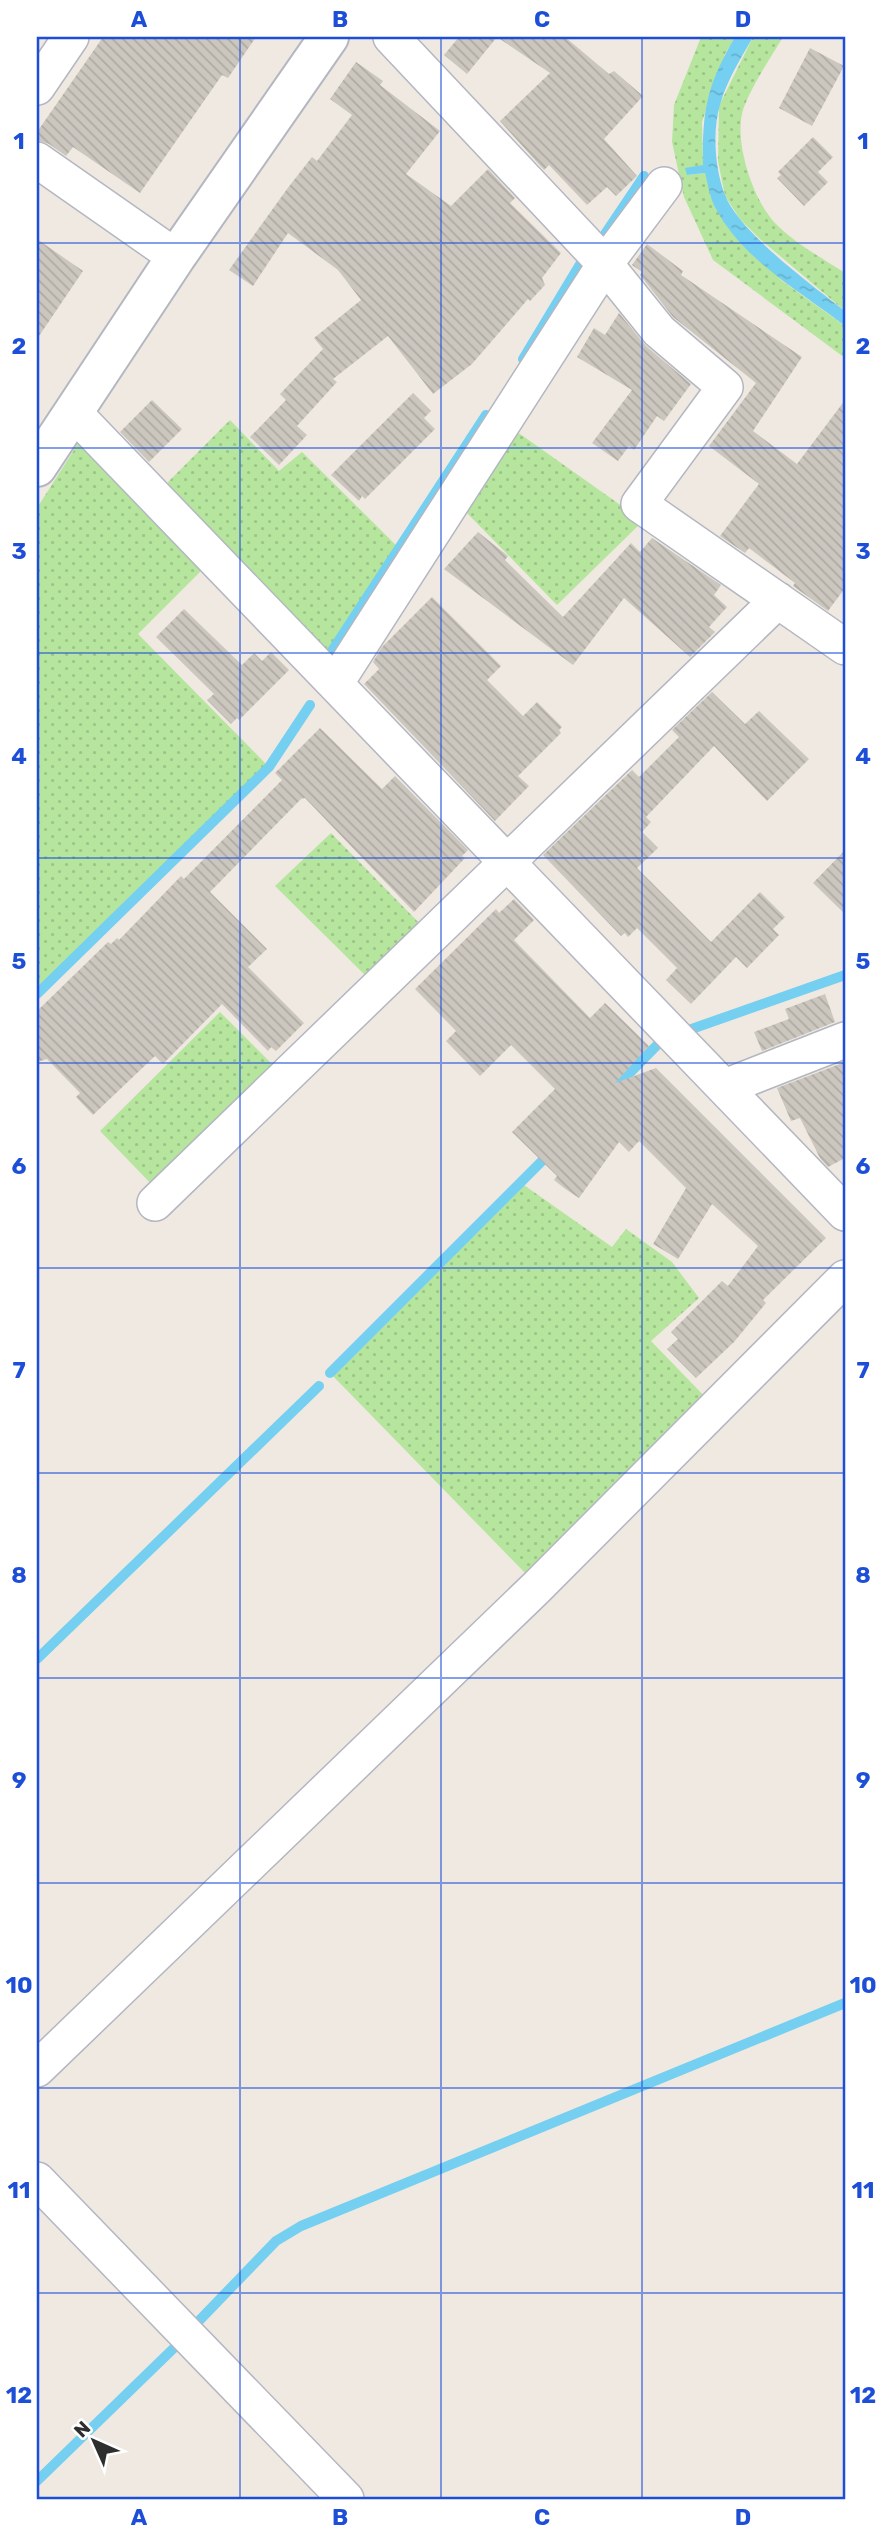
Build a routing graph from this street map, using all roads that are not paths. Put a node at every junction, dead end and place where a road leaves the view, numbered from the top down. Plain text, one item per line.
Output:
1 (71, 37) edge
2 (329, 37) edge
3 (391, 37) edge
4 (37, 86) edge
5 (37, 160) edge
6 (664, 185) dead end
7 (176, 257) junction
8 (605, 264) junction
9 (74, 412) junction
10 (37, 467) edge
11 (778, 600) junction
12 (845, 647) edge
13 (335, 684) junction
14 (506, 863) junction
15 (845, 1040) edge
16 (725, 1087) junction
17 (155, 1203) dead end
18 (845, 1213) edge
19 (845, 1278) edge
20 (37, 2069) edge
21 (37, 2180) edge
22 (346, 2499) edge

1 - 4 street
2 - 7 street
3 - 8 street
5 - 7 street
6 - 8 street
7 - 9 street
8 - 11 street
8 - 13 street
9 - 10 street
9 - 13 street
11 - 12 street
11 - 14 street
13 - 14 street
14 - 16 street
14 - 17 street
15 - 16 street
16 - 18 street
19 - 20 street
21 - 22 street

